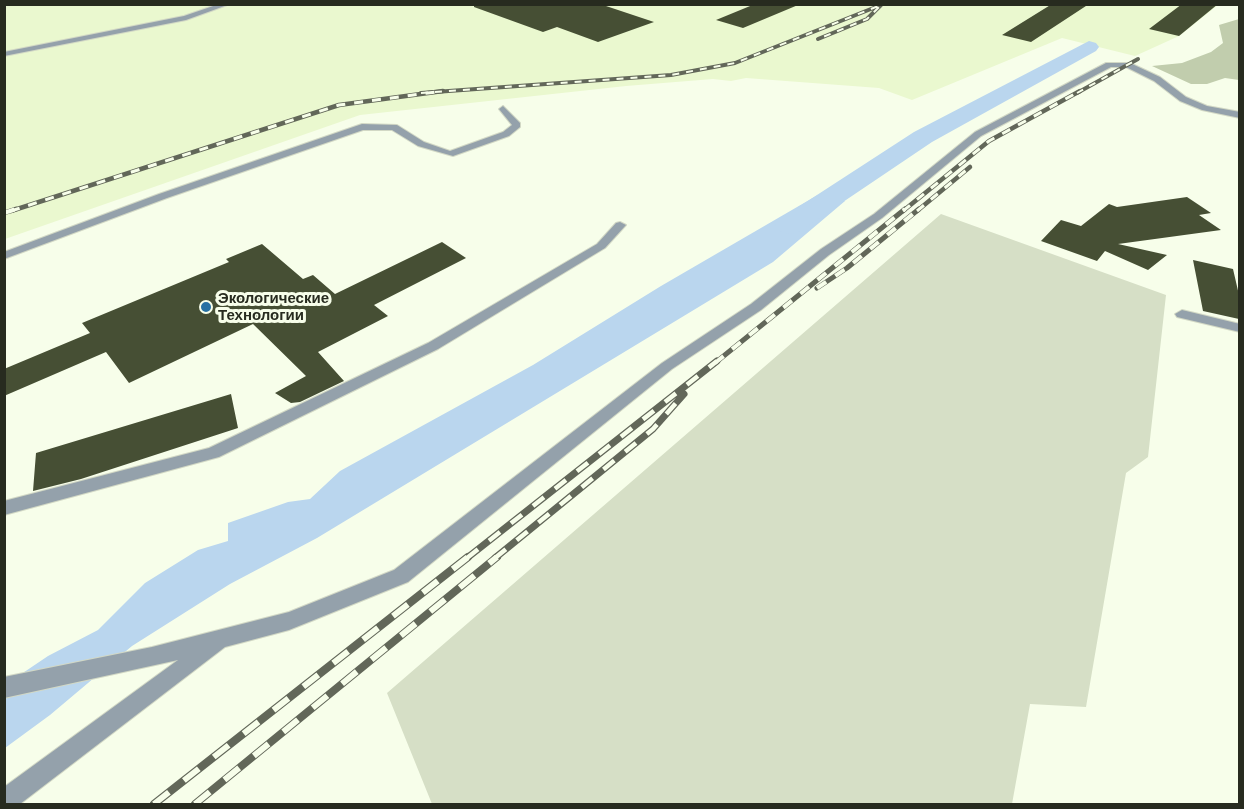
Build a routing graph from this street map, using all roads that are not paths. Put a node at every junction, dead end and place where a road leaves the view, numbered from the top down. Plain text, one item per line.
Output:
1 (227, 4) edge
2 (4, 54) edge
3 (503, 109) dead end
4 (1239, 115) edge
5 (620, 225) dead end
6 (4, 256) edge
7 (1182, 314) dead end
8 (1239, 328) edge
9 (4, 508) edge
10 (224, 638) junction
11 (4, 688) edge
12 (4, 802) edge

1 - 2 street
3 - 6 street
4 - 10 street
5 - 9 street
7 - 8 street
10 - 11 street
10 - 12 street

